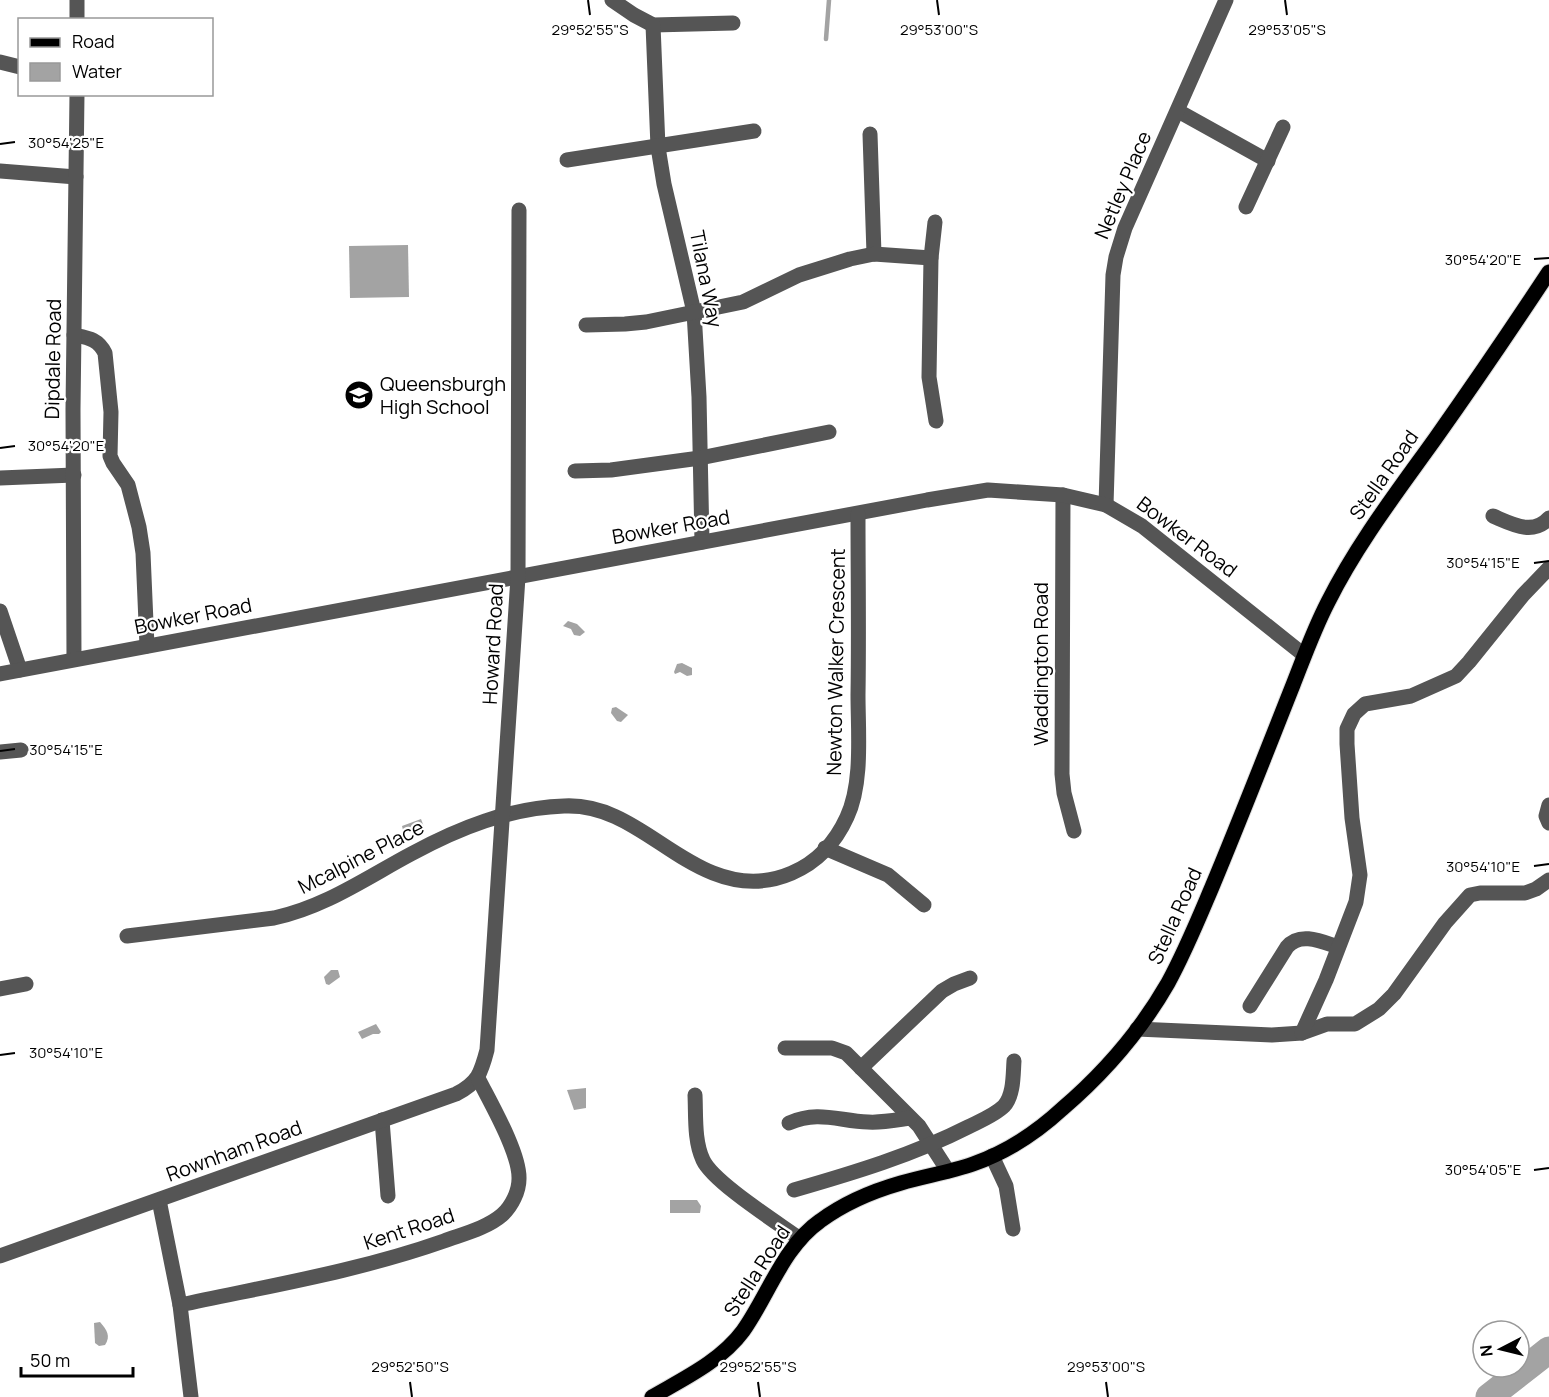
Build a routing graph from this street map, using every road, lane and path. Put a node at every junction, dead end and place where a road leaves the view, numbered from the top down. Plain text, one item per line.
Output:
1 (77, 0) edge
2 (612, 0) edge
3 (1226, 0) edge
4 (77, 18) edge
5 (733, 23) dead end
6 (653, 25) junction
7 (0, 62) edge
8 (18, 66) edge
9 (77, 96) edge
10 (1178, 111) junction
11 (1283, 127) dead end
12 (754, 131) dead end
13 (870, 134) dead end
14 (658, 147) junction
15 (567, 160) dead end
16 (1268, 161) junction
17 (0, 171) edge
18 (76, 177) junction
19 (1246, 207) dead end
20 (519, 210) dead end
21 (935, 222) dead end
22 (874, 254) junction
23 (931, 258) junction
24 (1549, 272) edge
25 (694, 312) junction
26 (586, 325) dead end
27 (74, 335) junction
28 (936, 421) dead end
29 (829, 432) dead end
30 (700, 458) junction
31 (575, 471) dead end
32 (74, 475) junction
33 (0, 478) edge
34 (1063, 495) junction
35 (1106, 506) junction
36 (858, 514) junction
37 (1493, 516) dead end
38 (1549, 518) edge
39 (702, 542) junction
40 (1549, 568) edge
41 (518, 576) junction
42 (0, 611) edge
43 (147, 646) junction
44 (1304, 655) junction
45 (74, 659) junction
46 (20, 670) junction
47 (0, 674) edge
48 (21, 750) dead end
49 (0, 752) edge
50 (1549, 805) edge
51 (504, 815) junction
52 (1549, 824) edge
53 (1074, 831) dead end
54 (825, 848) junction
55 (1549, 880) edge
56 (924, 905) dead end
57 (127, 936) dead end
58 (1338, 947) junction
59 (970, 978) dead end
60 (26, 984) dead end
61 (0, 989) edge
62 (1251, 1006) dead end
63 (1137, 1029) junction
64 (1302, 1033) junction
65 (785, 1048) dead end
66 (1014, 1061) dead end
67 (861, 1068) junction
68 (478, 1078) junction
69 (695, 1095) dead end
70 (910, 1118) junction
71 (382, 1120) junction
72 (789, 1123) dead end
73 (931, 1146) junction
74 (992, 1156) junction
75 (948, 1171) junction
76 (794, 1190) dead end
77 (388, 1196) dead end
78 (159, 1200) junction
79 (1013, 1229) dead end
80 (800, 1239) junction
81 (0, 1256) edge
82 (180, 1305) junction
83 (191, 1397) edge
84 (652, 1397) edge

1 - 4 street
2 - 6 street
3 - 10 street, Netley Place
5 - 6 street
6 - 14 street, Tilana Way
7 - 8 street
9 - 18 street, Dipdale Road
10 - 16 street
10 - 35 street, Netley Place
11 - 16 street
12 - 14 street
13 - 22 street
14 - 15 street
14 - 25 street, Tilana Way
16 - 19 street
17 - 18 street
18 - 27 street, Dipdale Road
20 - 41 street, Howard Road
21 - 23 street
22 - 23 street
22 - 25 street
23 - 28 street
24 - 44 main road, Stella Road
25 - 26 street
25 - 30 street, Tilana Way
27 - 32 street, Dipdale Road
27 - 43 street
29 - 30 street
30 - 31 street
30 - 39 street, Tilana Way
32 - 33 street
32 - 45 street, Dipdale Road
34 - 35 street, Bowker Road
34 - 36 street, Bowker Road
34 - 53 street, Waddington Road
35 - 44 street, Bowker Road
36 - 39 street, Bowker Road
36 - 54 street, Newton Walker Crescent
37 - 38 street
39 - 41 street, Bowker Road
40 - 58 street
41 - 43 street, Bowker Road
41 - 51 street, Howard Road
42 - 46 street
43 - 45 street, Bowker Road
44 - 63 main road, Stella Road
45 - 46 street, Bowker Road
46 - 47 street, Bowker Road
48 - 49 street
50 - 52 street
51 - 54 street, Newton Walker Crescent
51 - 57 street, Mcalpine Place
51 - 68 street, Howard Road
54 - 56 street
55 - 64 street
58 - 62 street
58 - 64 street
59 - 67 street
60 - 61 street
63 - 64 street
63 - 74 main road, Stella Road
65 - 67 street
66 - 73 street
67 - 70 street
68 - 71 street, Rownham Road
68 - 82 street, Kent Road
69 - 80 street
70 - 72 street
70 - 73 street
71 - 77 street
71 - 78 street, Rownham Road
73 - 75 street
73 - 76 street
74 - 75 main road, Stella Road
74 - 79 street
75 - 80 main road, Stella Road
78 - 81 street, Rownham Road
78 - 82 street
80 - 84 main road, Stella Road
82 - 83 street

